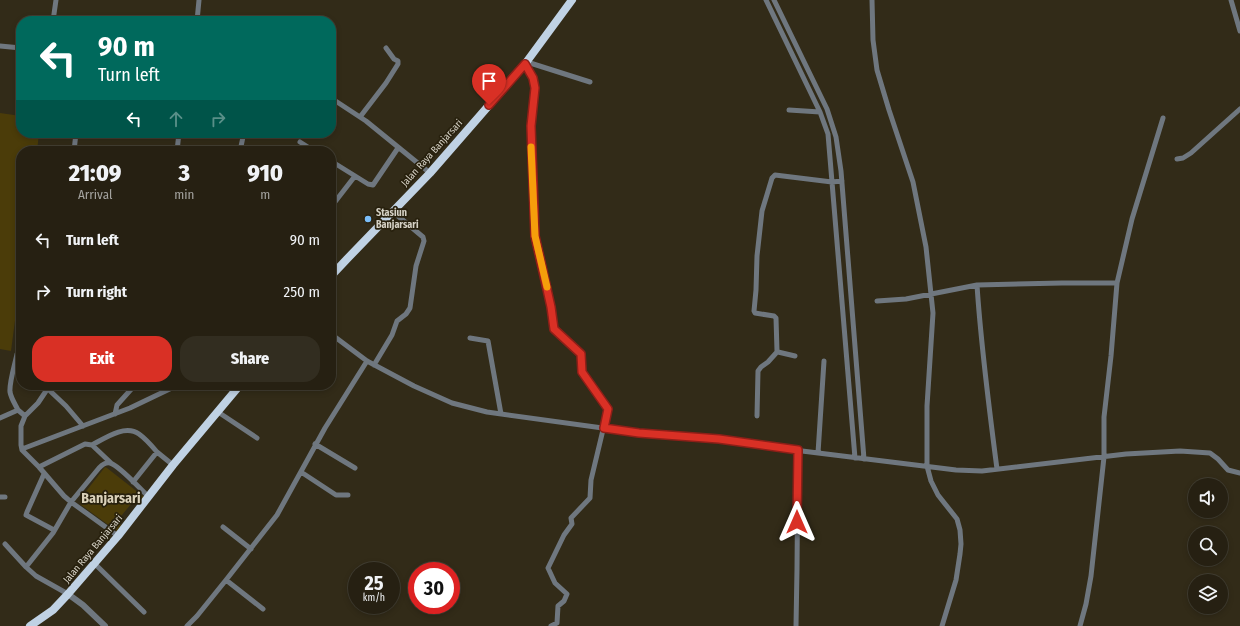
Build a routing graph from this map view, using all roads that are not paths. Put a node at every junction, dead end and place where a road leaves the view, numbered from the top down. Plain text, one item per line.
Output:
1 (56, 0) edge
2 (199, 0) edge
3 (572, 0) edge
4 (766, 0) edge
5 (774, 0) edge
6 (872, 0) edge
7 (1231, 0) edge
8 (54, 16) edge
9 (197, 16) edge
10 (1240, 31) edge
11 (0, 46) edge
12 (16, 48) edge
13 (386, 48) dead end
14 (526, 63) junction
15 (804, 70) junction
16 (590, 82) dead end
17 (336, 101) edge
18 (1240, 109) edge
19 (788, 110) dead end
20 (820, 112) junction
21 (360, 117) junction
22 (1163, 118) dead end
23 (827, 120) junction
24 (300, 142) dead end
25 (306, 146) edge
26 (398, 148) junction
27 (834, 156) junction
28 (1178, 159) dead end
29 (336, 164) edge
30 (430, 173) junction
31 (356, 176) junction
32 (837, 181) junction
33 (336, 202) edge
34 (392, 211) junction
35 (841, 229) junction
36 (336, 271) edge
37 (1117, 283) junction
38 (976, 285) junction
39 (932, 295) junction
40 (877, 301) dead end
41 (847, 302) junction
42 (336, 338) edge
43 (470, 338) dead end
44 (777, 352) junction
45 (795, 356) dead end
46 (16, 359) edge
47 (367, 361) junction
48 (824, 361) dead end
49 (374, 365) junction
50 (853, 382) junction
51 (47, 390) edge
52 (52, 390) edge
53 (130, 390) edge
54 (168, 390) edge
55 (236, 390) edge
56 (18, 410) junction
57 (218, 412) junction
58 (115, 414) junction
59 (501, 414) junction
60 (25, 416) junction
61 (757, 416) dead end
62 (0, 418) edge
63 (84, 426) junction
64 (604, 428) junction
65 (257, 438) dead end
66 (315, 444) junction
67 (92, 445) junction
68 (22, 449) junction
69 (798, 450) junction
70 (158, 452) junction
71 (818, 453) junction
72 (1104, 457) junction
73 (855, 458) junction
74 (864, 459) junction
75 (110, 463) junction
76 (173, 465) junction
77 (927, 466) junction
78 (39, 467) junction
79 (355, 468) dead end
80 (998, 469) junction
81 (301, 472) junction
82 (1240, 473) edge
83 (44, 474) junction
84 (133, 482) junction
85 (348, 496) dead end
86 (149, 497) junction
87 (71, 502) junction
88 (223, 527) dead end
89 (54, 530) junction
90 (118, 536) junction
91 (5, 544) dead end
92 (251, 549) junction
93 (95, 564) junction
94 (26, 567) junction
95 (226, 580) junction
96 (68, 594) junction
97 (264, 609) dead end
98 (144, 612) dead end
99 (30, 626) edge
100 (106, 626) edge
101 (187, 626) edge
102 (551, 626) edge
103 (796, 626) edge
104 (942, 626) edge
105 (1080, 626) edge

1 - 8 street
2 - 9 street
3 - 14 highway, Jalan Raya Banjarsari
4 - 15 street
5 - 15 street
6 - 39 street
7 - 10 street
11 - 12 street
13 - 21 street
14 - 16 street
14 - 30 highway, Jalan Raya Banjarsari
14 - 64 street
15 - 20 street
15 - 23 street
17 - 21 street
18 - 28 street
19 - 20 street
20 - 23 street
21 - 26 street
22 - 37 street
23 - 27 street
23 - 27 street
24 - 25 street
26 - 30 street
26 - 31 street
27 - 32 street
27 - 32 street
29 - 31 street
30 - 34 highway, Jalan Raya Banjarsari
31 - 33 street
32 - 35 street
32 - 35 street
32 - 44 street
34 - 36 highway, Jalan Raya Banjarsari
34 - 49 street
35 - 41 street
35 - 41 street
37 - 38 street
37 - 72 street
38 - 39 street
38 - 80 street
39 - 40 street
39 - 77 street
41 - 50 street
41 - 50 street
42 - 47 street
43 - 59 street
44 - 45 street
44 - 61 street
46 - 56 street
47 - 49 street
47 - 66 street
48 - 71 street
49 - 59 street
50 - 73 street
50 - 74 street
51 - 60 street
52 - 63 street
53 - 58 street
54 - 58 street
55 - 57 highway, Jalan Raya Banjarsari
56 - 60 street
56 - 62 street
57 - 65 street
57 - 76 highway, Jalan Raya Banjarsari
58 - 63 street
59 - 64 street
60 - 68 street
63 - 68 street
64 - 69 street
64 - 102 street
66 - 79 street
66 - 81 street
67 - 70 street
67 - 75 street
67 - 78 street
68 - 78 street
69 - 71 street
69 - 103 street
70 - 76 street
70 - 84 street
71 - 73 street
72 - 80 street
72 - 82 street
72 - 105 street
73 - 74 street
74 - 77 street
75 - 84 street
75 - 87 street
76 - 86 highway, Jalan Raya Banjarsari
77 - 80 street
77 - 104 street
78 - 83 street
81 - 85 street
81 - 92 street
83 - 87 street
83 - 89 street
84 - 86 street
86 - 90 highway, Jalan Raya Banjarsari
87 - 89 street
87 - 90 street
88 - 92 street
89 - 94 street
90 - 93 highway, Jalan Raya Banjarsari
91 - 94 street
92 - 95 street
93 - 96 highway, Jalan Raya Banjarsari
93 - 98 street
94 - 96 street
95 - 97 street
95 - 101 street
96 - 99 highway, Jalan Raya Banjarsari
96 - 100 street

